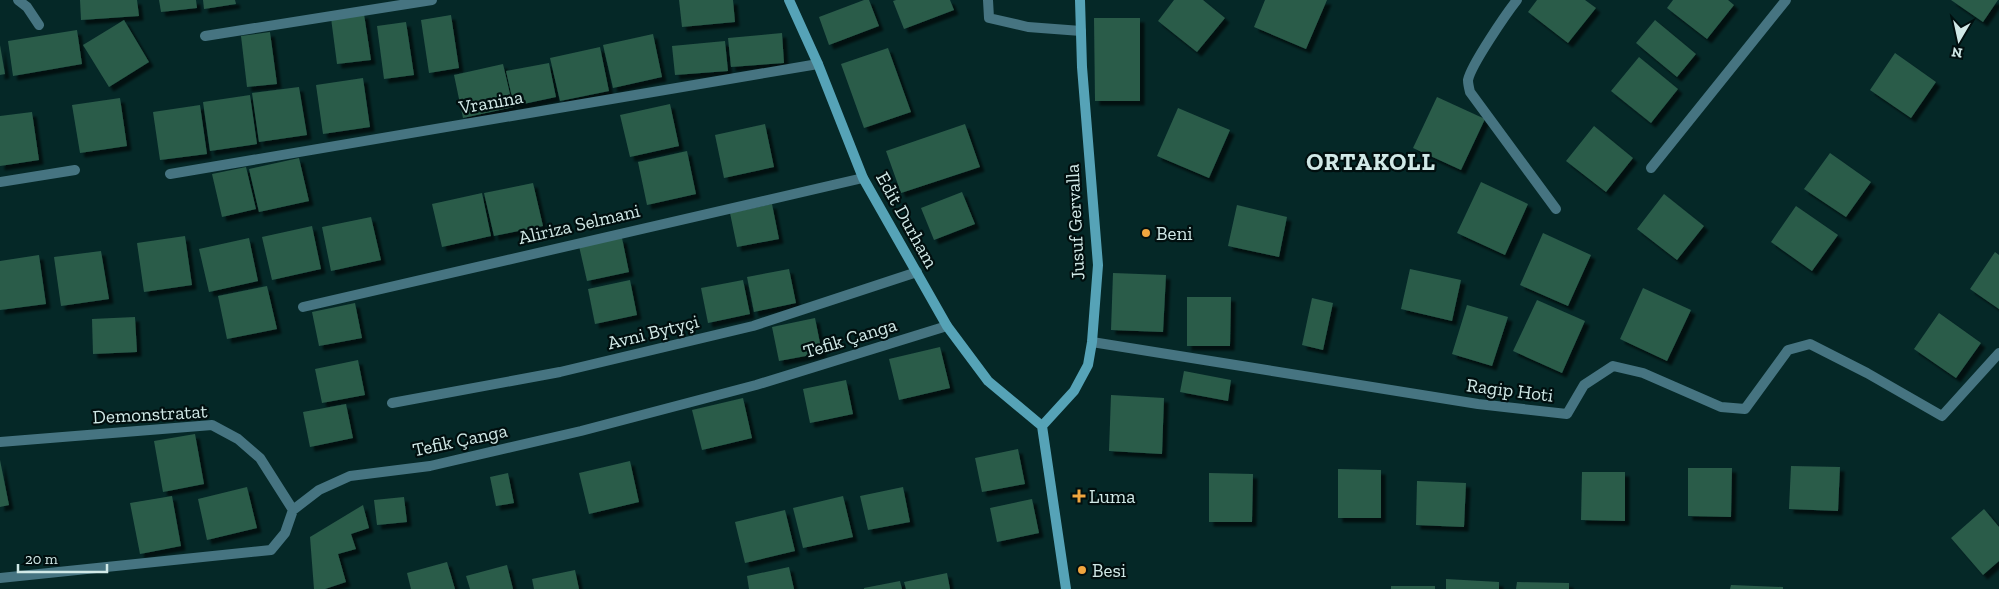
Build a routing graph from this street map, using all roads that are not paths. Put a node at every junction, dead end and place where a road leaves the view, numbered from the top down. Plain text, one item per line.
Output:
1 (18, 0) edge
2 (432, 0) edge
3 (789, 0) edge
4 (988, 0) edge
5 (1080, 0) edge
6 (1517, 0) edge
7 (1786, 0) edge
8 (39, 25) dead end
9 (1081, 31) junction
10 (205, 36) dead end
11 (818, 64) junction
12 (1651, 168) dead end
13 (75, 170) dead end
14 (170, 174) dead end
15 (863, 178) junction
16 (0, 182) edge
17 (1556, 209) dead end
18 (917, 272) junction
19 (303, 307) dead end
20 (947, 326) junction
21 (1092, 342) junction
22 (1999, 353) edge
23 (392, 403) dead end
24 (1042, 426) junction
25 (0, 442) edge
26 (293, 510) junction
27 (0, 578) edge
28 (1066, 589) edge

1 - 8 street
2 - 10 street
3 - 11 street, Edit Durham
4 - 9 street
5 - 9 street, Jusuf Gervalla
6 - 17 street
7 - 12 street
9 - 21 street, Jusuf Gervalla
11 - 14 street, Vranina
11 - 15 street, Edit Durham
13 - 16 street
15 - 18 street, Edit Durham
15 - 19 street, Aliriza Selmani
18 - 20 street, Edit Durham
18 - 23 street, Avni Bytyçi
20 - 24 street, Edit Durham
20 - 26 street, Tefik Çanga
21 - 22 street, Ragip Hoti
21 - 24 street, Jusuf Gervalla
24 - 28 street
25 - 26 street, Demonstratat
26 - 27 street

